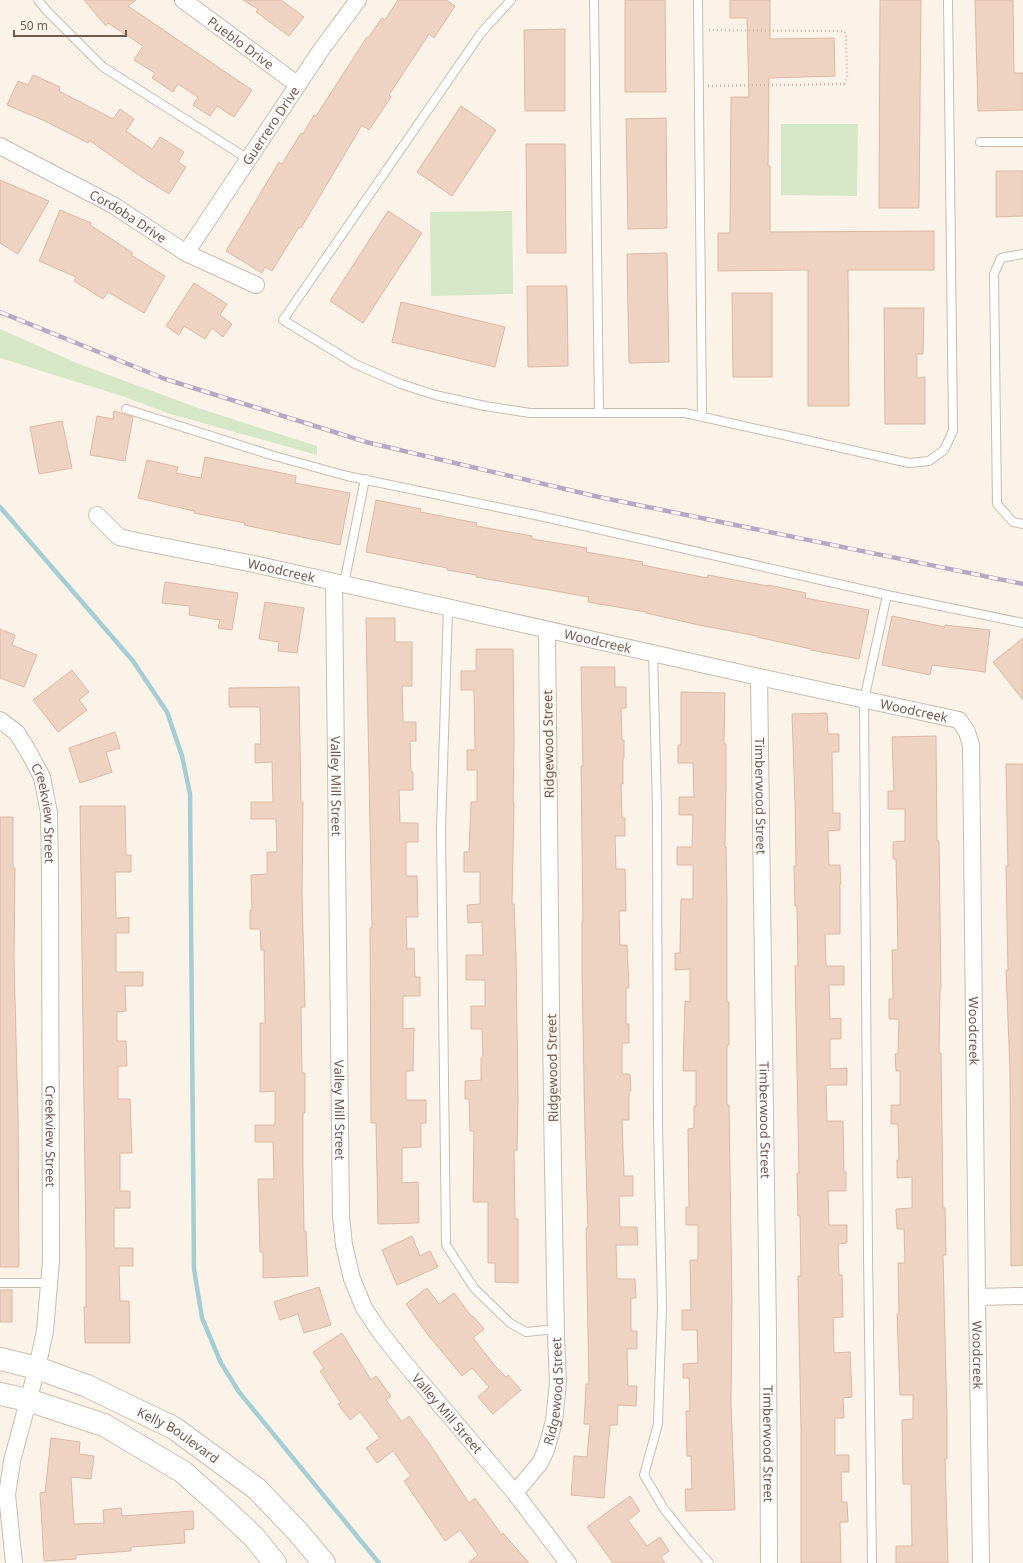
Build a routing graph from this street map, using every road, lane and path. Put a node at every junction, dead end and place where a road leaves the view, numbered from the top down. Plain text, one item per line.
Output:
1 (38, 0) edge
2 (183, 0) edge
3 (358, 0) edge
4 (511, 0) edge
5 (594, 0) edge
6 (698, 0) edge
7 (948, 0) edge
8 (698, 30) junction
9 (298, 85) junction
10 (699, 86) junction
11 (980, 142) dead end
12 (1023, 142) edge
13 (0, 146) edge
14 (248, 159) junction
15 (186, 253) junction
16 (1023, 254) edge
17 (256, 285) dead end
18 (126, 409) dead end
19 (599, 413) junction
20 (702, 416) junction
21 (365, 479) junction
22 (97, 515) dead end
23 (1023, 524) edge
24 (339, 583) junction
25 (888, 594) junction
26 (448, 608) junction
27 (1023, 623) edge
28 (547, 630) junction
29 (653, 654) junction
30 (759, 678) junction
31 (864, 700) junction
32 (0, 720) edge
33 (0, 1282) edge
34 (50, 1283) junction
35 (1023, 1296) edge
36 (977, 1297) junction
37 (556, 1329) junction
38 (0, 1359) edge
39 (37, 1368) junction
40 (0, 1394) edge
41 (28, 1400) junction
42 (5, 1478) edge
43 (515, 1493) junction
44 (14, 1563) edge
45 (275, 1563) edge
46 (324, 1563) edge
47 (568, 1563) edge
48 (710, 1563) edge
49 (769, 1563) edge
50 (872, 1563) edge
51 (981, 1563) edge

1 - 14 lane
2 - 9 street, Pueblo Drive
3 - 9 street, Guerrero Drive
4 - 19 lane
5 - 19 lane
6 - 8 lane
7 - 20 lane
8 - 10 lane
8 - 10 path
9 - 14 street, Guerrero Drive
10 - 20 lane
11 - 12 lane
13 - 15 street, Cordoba Drive
14 - 15 street, Guerrero Drive
15 - 17 street, Cordoba Drive
16 - 23 lane
18 - 21 lane
19 - 20 lane
21 - 24 lane
21 - 25 lane
22 - 24 street, Woodcreek
24 - 26 street, Woodcreek
24 - 43 street, Valley Mill Street
25 - 27 lane
25 - 31 lane
26 - 28 street, Woodcreek
26 - 37 lane
28 - 29 street, Woodcreek
28 - 37 street, Ridgewood Street
29 - 30 street, Woodcreek
29 - 48 lane
30 - 31 street, Woodcreek
30 - 49 street, Timberwood Street
31 - 36 street, Woodcreek
31 - 50 lane
32 - 34 street, Creekview Street
33 - 34 lane
34 - 39 street, Creekview Street
35 - 36 street
36 - 51 street, Woodcreek
37 - 43 street, Ridgewood Street
38 - 39 main road, Kelly Boulevard
39 - 41 street, Creekview Street
39 - 46 main road, Kelly Boulevard
40 - 41 main road
41 - 42 street, Creekview Street
41 - 45 main road
42 - 44 street, Creekview Street
43 - 47 street, Valley Mill Street

